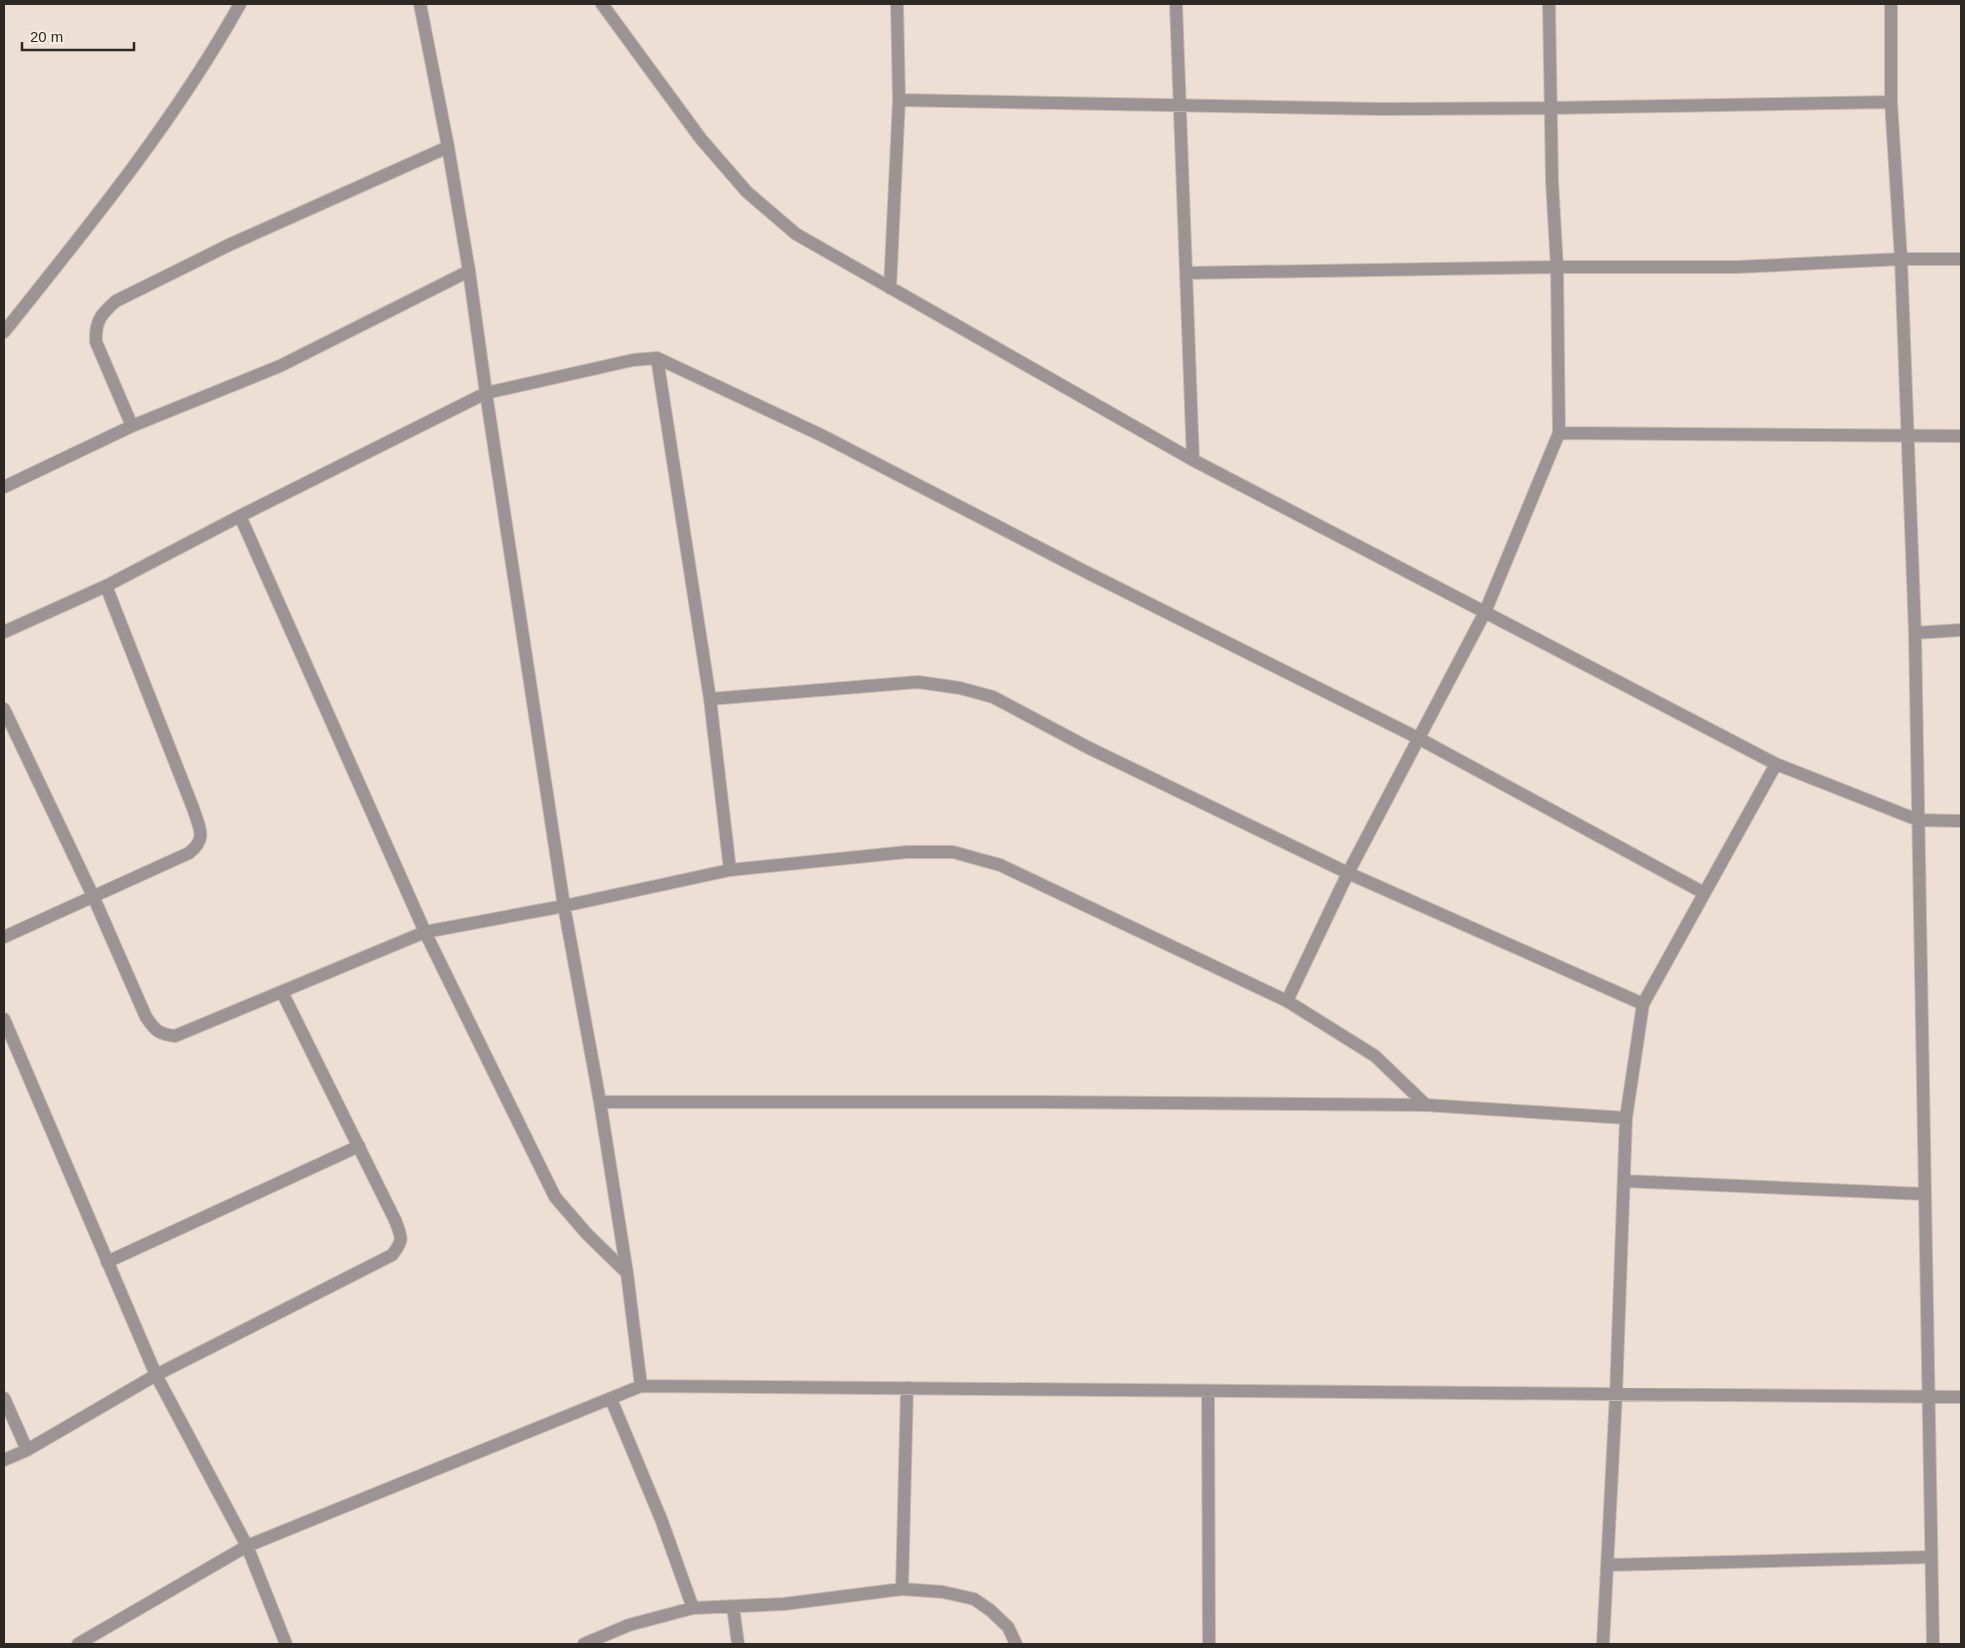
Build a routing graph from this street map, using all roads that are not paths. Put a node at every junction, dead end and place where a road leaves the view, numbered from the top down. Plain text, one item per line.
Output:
1 (240, 4) edge
2 (420, 4) edge
3 (602, 4) edge
4 (897, 4) edge
5 (1176, 4) edge
6 (1548, 4) edge
7 (1891, 4) edge
8 (900, 100) junction
9 (1891, 102) junction
10 (1179, 106) junction
11 (1551, 108) junction
12 (448, 147) junction
13 (1901, 259) junction
14 (1961, 259) edge
15 (1557, 267) junction
16 (469, 271) junction
17 (1187, 273) junction
18 (890, 288) junction
19 (4, 332) edge
20 (656, 358) junction
21 (486, 393) junction
22 (132, 426) junction
23 (1559, 433) junction
24 (1909, 435) junction
25 (1961, 436) edge
26 (1193, 460) junction
27 (4, 487) edge
28 (240, 516) junction
29 (106, 586) junction
30 (1485, 612) junction
31 (1961, 630) edge
32 (4, 632) edge
33 (1915, 633) junction
34 (710, 699) junction
35 (4, 709) edge
36 (1418, 738) junction
37 (1776, 764) junction
38 (1918, 820) junction
39 (1961, 821) edge
40 (730, 870) junction
41 (1348, 873) junction
42 (1704, 893) junction
43 (93, 896) junction
44 (564, 906) junction
45 (425, 932) junction
46 (4, 937) edge
47 (282, 992) junction
48 (1287, 1000) junction
49 (1643, 1004) junction
50 (4, 1019) edge
51 (600, 1102) junction
52 (1426, 1105) junction
53 (1626, 1118) junction
54 (358, 1146) junction
55 (1624, 1181) junction
56 (1924, 1194) junction
57 (107, 1262) junction
58 (627, 1272) junction
59 (156, 1375) junction
60 (641, 1386) junction
61 (907, 1388) junction
62 (1208, 1391) junction
63 (1616, 1394) junction
64 (1961, 1396) edge
65 (1928, 1397) junction
66 (4, 1398) edge
67 (611, 1399) junction
68 (26, 1450) junction
69 (4, 1460) edge
70 (247, 1546) junction
71 (1931, 1557) junction
72 (1607, 1565) junction
73 (902, 1588) junction
74 (733, 1607) junction
75 (693, 1608) junction
76 (91, 1641) edge
77 (598, 1641) edge
78 (78, 1644) edge
79 (286, 1644) edge
80 (584, 1644) edge
81 (738, 1644) edge
82 (1016, 1644) edge
83 (1209, 1644) edge
84 (1603, 1644) edge
85 (1933, 1644) edge

1 - 19 street
2 - 12 street
3 - 18 street
4 - 8 street
5 - 10 street
6 - 11 street
7 - 9 street
8 - 10 street
8 - 18 street
9 - 11 street
9 - 13 street
10 - 11 street
10 - 17 street
11 - 15 street
12 - 16 street
12 - 22 street
13 - 14 street
13 - 15 street
13 - 24 street
15 - 17 street
15 - 23 street
16 - 21 street
16 - 22 street
17 - 26 street
18 - 26 street
20 - 21 street
20 - 34 street
20 - 36 street
21 - 28 street
21 - 44 street
22 - 27 street
23 - 24 street
23 - 30 street
24 - 25 street
24 - 33 street
26 - 30 street
28 - 29 street
28 - 45 street
29 - 32 street
29 - 43 street
30 - 36 street
30 - 37 street
31 - 33 street
33 - 38 street
34 - 40 street
34 - 41 street
35 - 43 street
36 - 41 street
36 - 42 street
37 - 38 street
37 - 42 street
38 - 39 street
38 - 56 street
40 - 44 street
40 - 48 street
41 - 48 street
41 - 49 street
42 - 49 street
43 - 46 street
43 - 47 street
44 - 45 street
44 - 51 street
45 - 47 street
45 - 58 street
47 - 54 street
48 - 52 street
49 - 53 street
50 - 57 street
51 - 52 street
51 - 58 street
52 - 53 street
53 - 55 street
54 - 57 street
54 - 59 street
55 - 56 street
55 - 63 street
56 - 65 street
57 - 59 street
58 - 60 street
59 - 68 street
59 - 70 street
60 - 61 street
60 - 67 street
61 - 62 street
61 - 73 street
62 - 63 street
62 - 83 street
63 - 65 street
63 - 72 street
64 - 65 street
65 - 71 street
66 - 68 street
67 - 70 street
67 - 75 street
68 - 69 street
70 - 76 street
70 - 79 street
71 - 72 street
71 - 85 street
72 - 84 street
73 - 74 street
73 - 82 street
74 - 75 street
74 - 81 street
75 - 77 street
76 - 78 street
77 - 80 street

